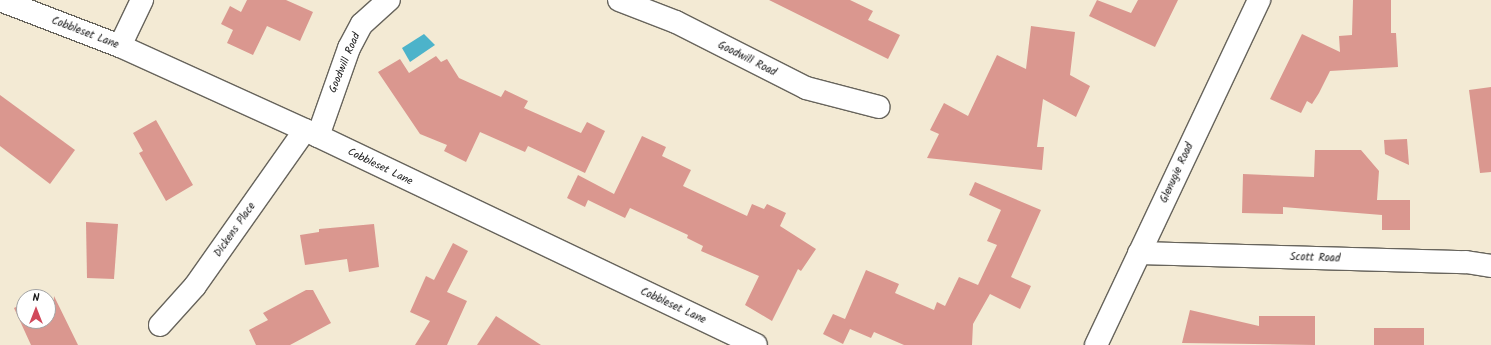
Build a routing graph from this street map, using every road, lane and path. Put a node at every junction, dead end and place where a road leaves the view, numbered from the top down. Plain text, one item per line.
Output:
1 (0, 0) edge
2 (142, 0) edge
3 (389, 0) edge
4 (619, 0) edge
5 (1259, 0) edge
6 (120, 46) junction
7 (879, 107) dead end
8 (312, 133) junction
9 (1139, 253) junction
10 (1491, 266) edge
11 (160, 325) dead end
12 (756, 345) edge
13 (1096, 345) edge

1 - 6 street, Cobbleset Lane
2 - 6 street
3 - 8 street, Goodwill Road
4 - 7 street, Goodwill Road
5 - 9 street, Glenugie Road
6 - 8 street, Cobbleset Lane
8 - 11 street, Dickens Place
8 - 12 street, Cobbleset Lane
9 - 10 street, Scott Road
9 - 13 street, Glenugie Road

